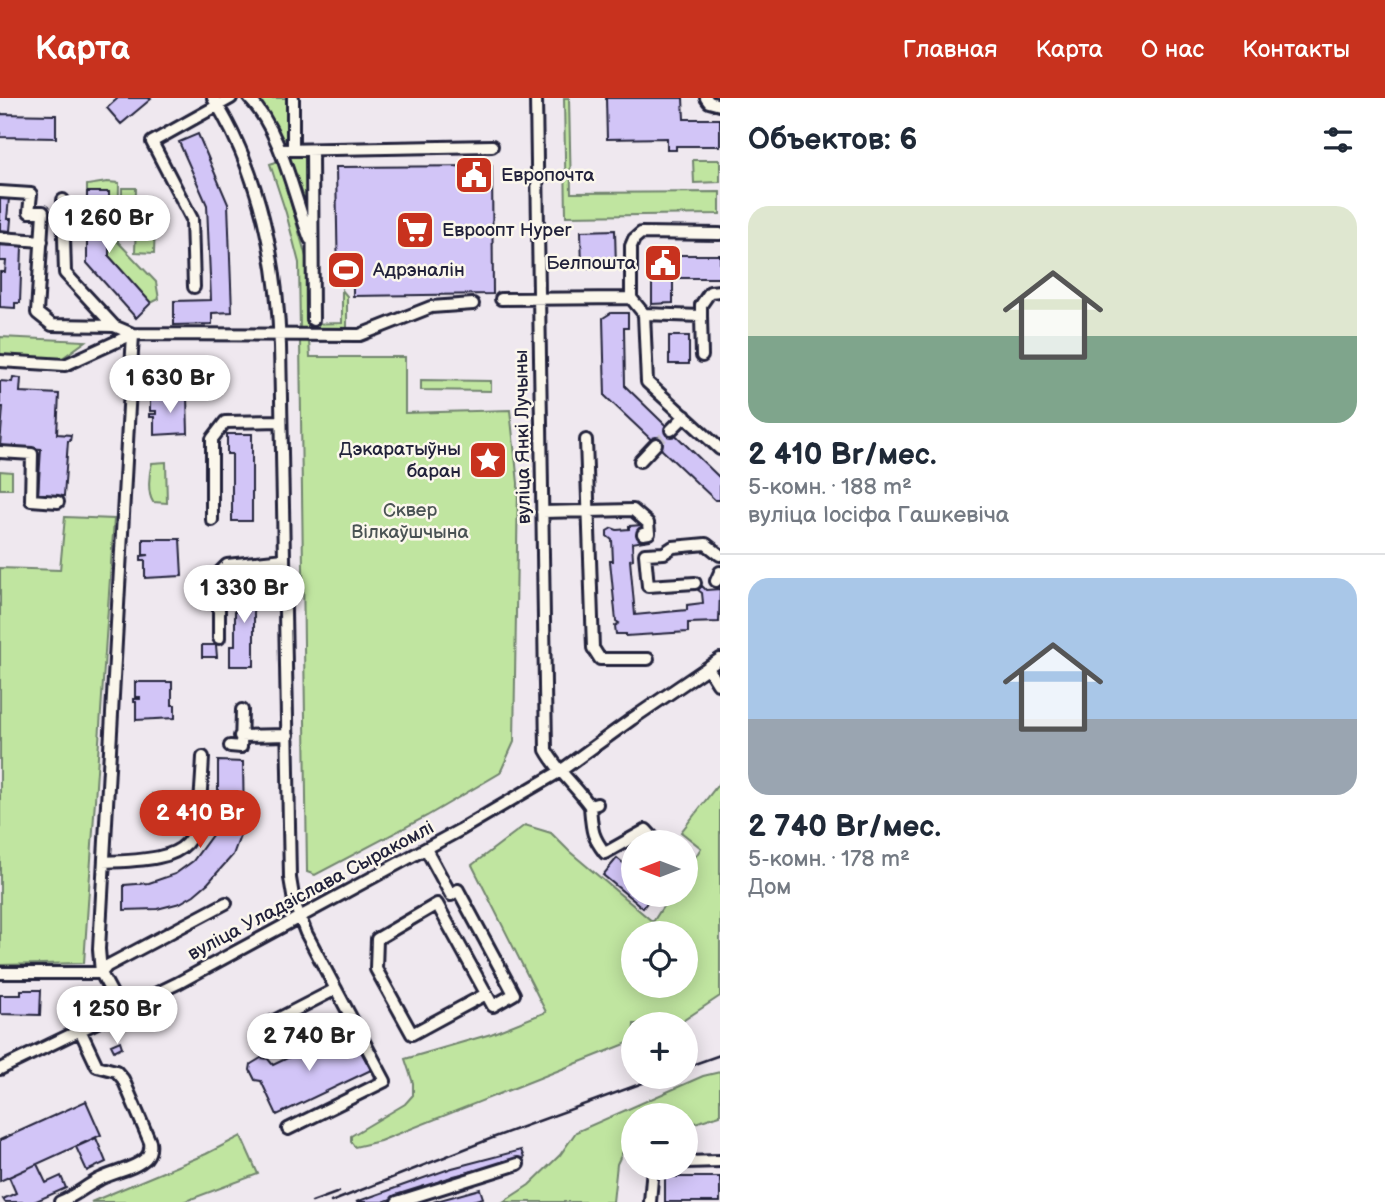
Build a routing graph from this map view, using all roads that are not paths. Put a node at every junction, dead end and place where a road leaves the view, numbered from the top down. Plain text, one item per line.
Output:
1 (231, 98) edge
2 (250, 98) edge
3 (293, 98) edge
4 (536, 98) edge
5 (706, 98) edge
6 (216, 102) edge
7 (720, 105) edge
8 (492, 146) dead end
9 (281, 150) junction
10 (293, 150) junction
11 (312, 150) junction
12 (0, 192) edge
13 (64, 201) dead end
14 (720, 234) edge
15 (0, 238) edge
16 (42, 241) junction
17 (312, 246) junction
18 (194, 287) dead end
19 (720, 291) edge
20 (631, 298) junction
21 (501, 299) dead end
22 (539, 299) junction
23 (473, 304) dead end
24 (645, 314) junction
25 (701, 316) junction
26 (313, 320) dead end
27 (114, 326) junction
28 (133, 334) junction
29 (279, 334) junction
30 (702, 356) dead end
31 (0, 361) edge
32 (685, 416) junction
33 (281, 421) junction
34 (671, 430) tunnel mouth
35 (586, 440) dead end
36 (656, 444) tunnel mouth
37 (720, 449) edge
38 (0, 452) edge
39 (640, 461) dead end
40 (58, 502) dead end
41 (588, 511) junction
42 (542, 512) junction
43 (212, 520) dead end
44 (643, 534) dead end
45 (720, 555) edge
46 (284, 559) junction
47 (695, 583) dead end
48 (219, 638) dead end
49 (649, 659) dead end
50 (720, 659) edge
51 (708, 668) junction
52 (718, 684) dead end
53 (242, 710) dead end
54 (288, 735) junction
55 (240, 736) junction
56 (230, 746) dead end
57 (203, 757) dead end
58 (559, 772) junction
59 (621, 844) edge
60 (426, 849) junction
61 (104, 862) junction
62 (450, 895) junction
63 (226, 903) dead end
64 (437, 904) junction
65 (299, 917) junction
66 (0, 973) edge
67 (102, 973) junction
68 (336, 989) junction
69 (486, 994) junction
70 (122, 1012) junction
71 (270, 1023) dead end
72 (81, 1032) junction
73 (0, 1069) edge
74 (288, 1129) dead end
75 (720, 1161) edge
76 (698, 1162) edge
77 (518, 1164) dead end
78 (652, 1180) edge
79 (60, 1202) edge
80 (397, 1202) edge
81 (650, 1202) edge

1 - 6 street
2 - 9 street
3 - 10 street
4 - 22 street, вуліца Янкі Лучыны
5 - 7 street
6 - 18 street
6 - 29 street
8 - 11 street
9 - 10 street
9 - 17 street
10 - 11 street
11 - 17 street
12 - 16 street
13 - 27 street
14 - 20 street
15 - 16 street
16 - 27 street
17 - 26 street
19 - 25 street
20 - 22 street
20 - 24 street
21 - 22 street
22 - 42 street, вуліца Янкі Лучыны
23 - 29 street
24 - 25 street
24 - 32 street
25 - 30 street
27 - 28 street
28 - 29 street
28 - 31 street
28 - 61 street
29 - 33 street
32 - 34 street
32 - 37 street
33 - 43 street
33 - 46 street
35 - 41 street
36 - 39 street
38 - 40 street
41 - 42 street
41 - 44 street
41 - 49 street
42 - 58 street, вуліца Янкі Лучыны
45 - 47 street
46 - 48 street
46 - 54 street
50 - 51 street, вуліца Уладзіслава Сыракомлі
51 - 52 street
51 - 58 street, вуліца Уладзіслава Сыракомлі
53 - 55 street
54 - 55 street
54 - 65 street
55 - 56 street
57 - 61 street
58 - 59 street
58 - 60 street, вуліца Уладзіслава Сыракомлі
60 - 62 street
60 - 65 street, вуліца Уладзіслава Сыракомлі
61 - 67 street
62 - 64 street
62 - 69 street
63 - 67 street
64 - 69 street
64 - 69 street
65 - 68 street
65 - 70 street, вуліца Уладзіслава Сыракомлі
66 - 67 street
67 - 70 street
68 - 71 street
68 - 74 street
70 - 72 street, вуліца Уладзіслава Сыракомлі
72 - 73 street, вуліца Уладзіслава Сыракомлі
72 - 79 street
75 - 76 street
77 - 80 street
78 - 81 street

